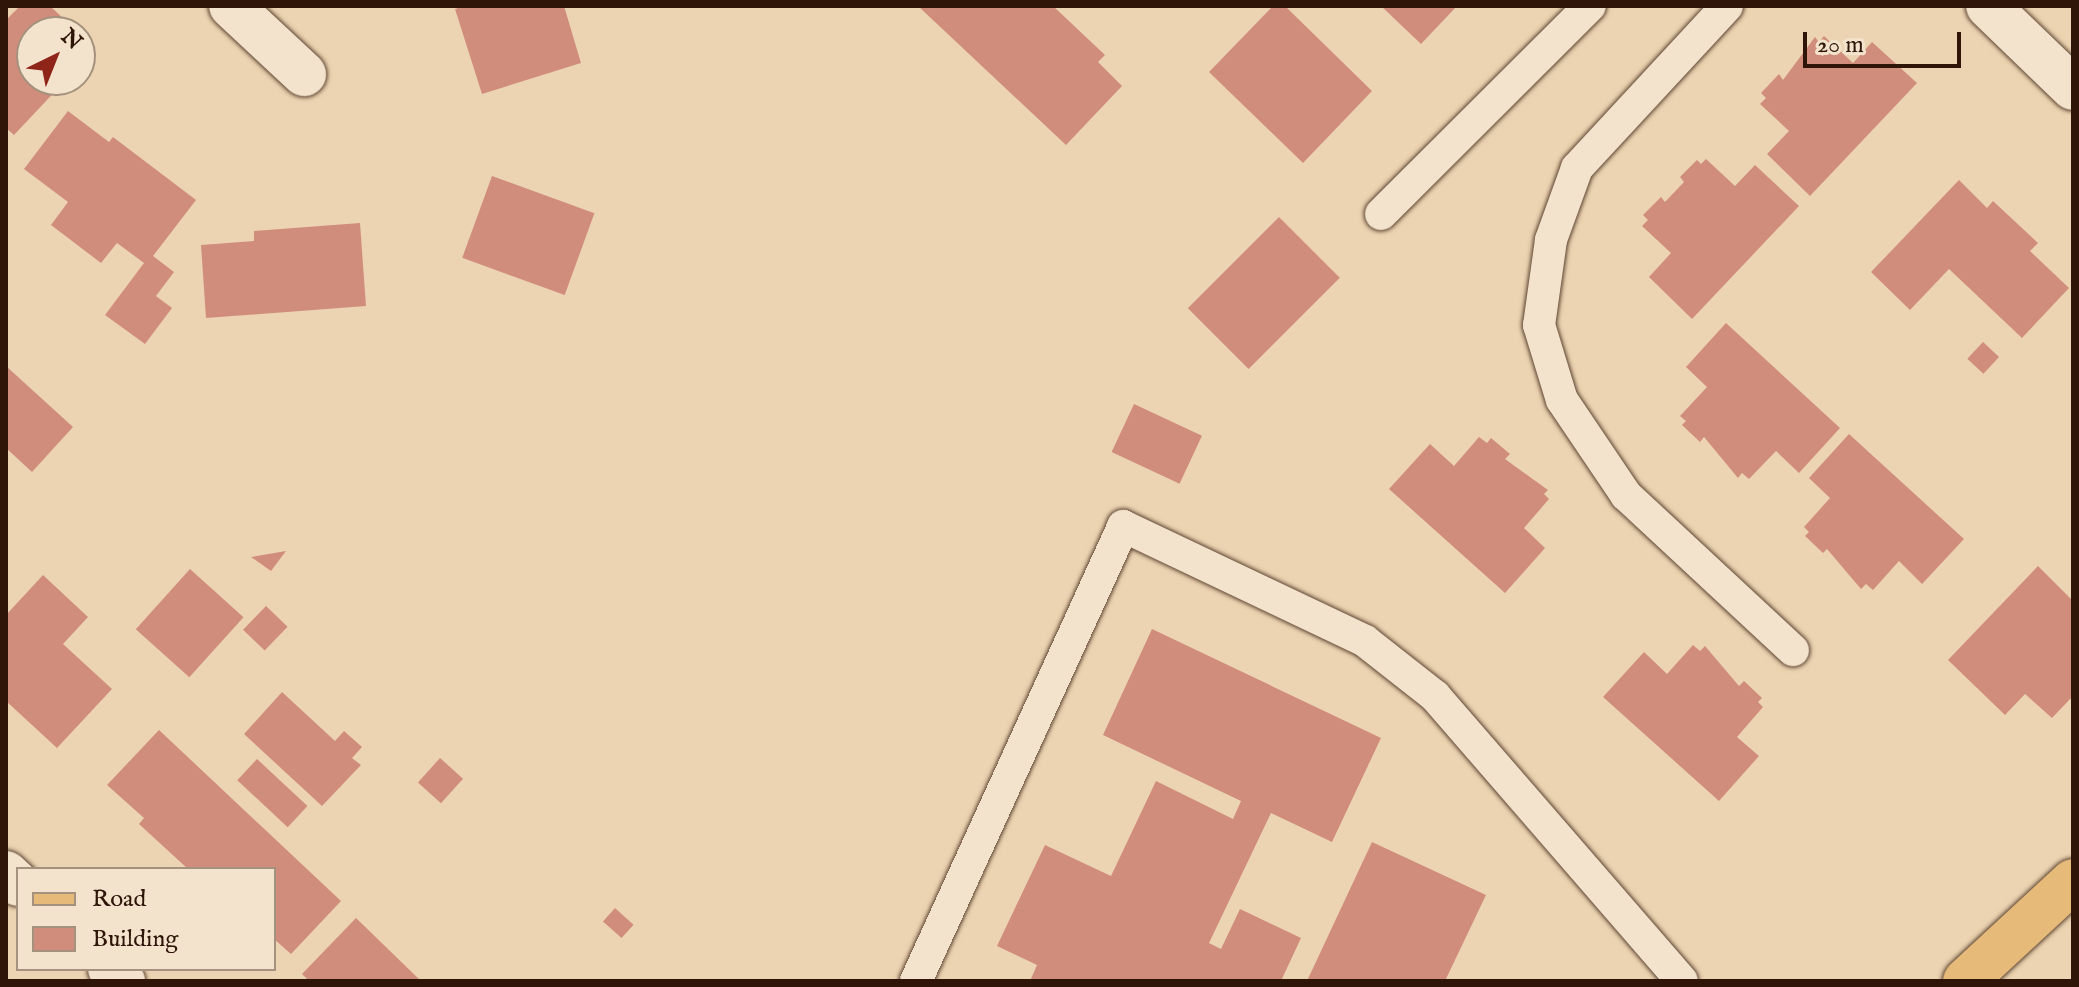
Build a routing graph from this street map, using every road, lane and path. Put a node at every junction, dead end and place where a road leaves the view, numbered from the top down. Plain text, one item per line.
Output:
1 (231, 6) edge
2 (1590, 6) edge
3 (1727, 6) edge
4 (2006, 12) edge
5 (304, 74) dead end
6 (2073, 88) edge
7 (1381, 214) dead end
8 (1793, 650) dead end
9 (2073, 881) edge
10 (916, 981) edge
11 (1682, 981) edge
12 (1965, 981) edge

1 - 5 street
2 - 7 lane
3 - 8 lane
4 - 6 street
9 - 12 main road
10 - 11 lane

